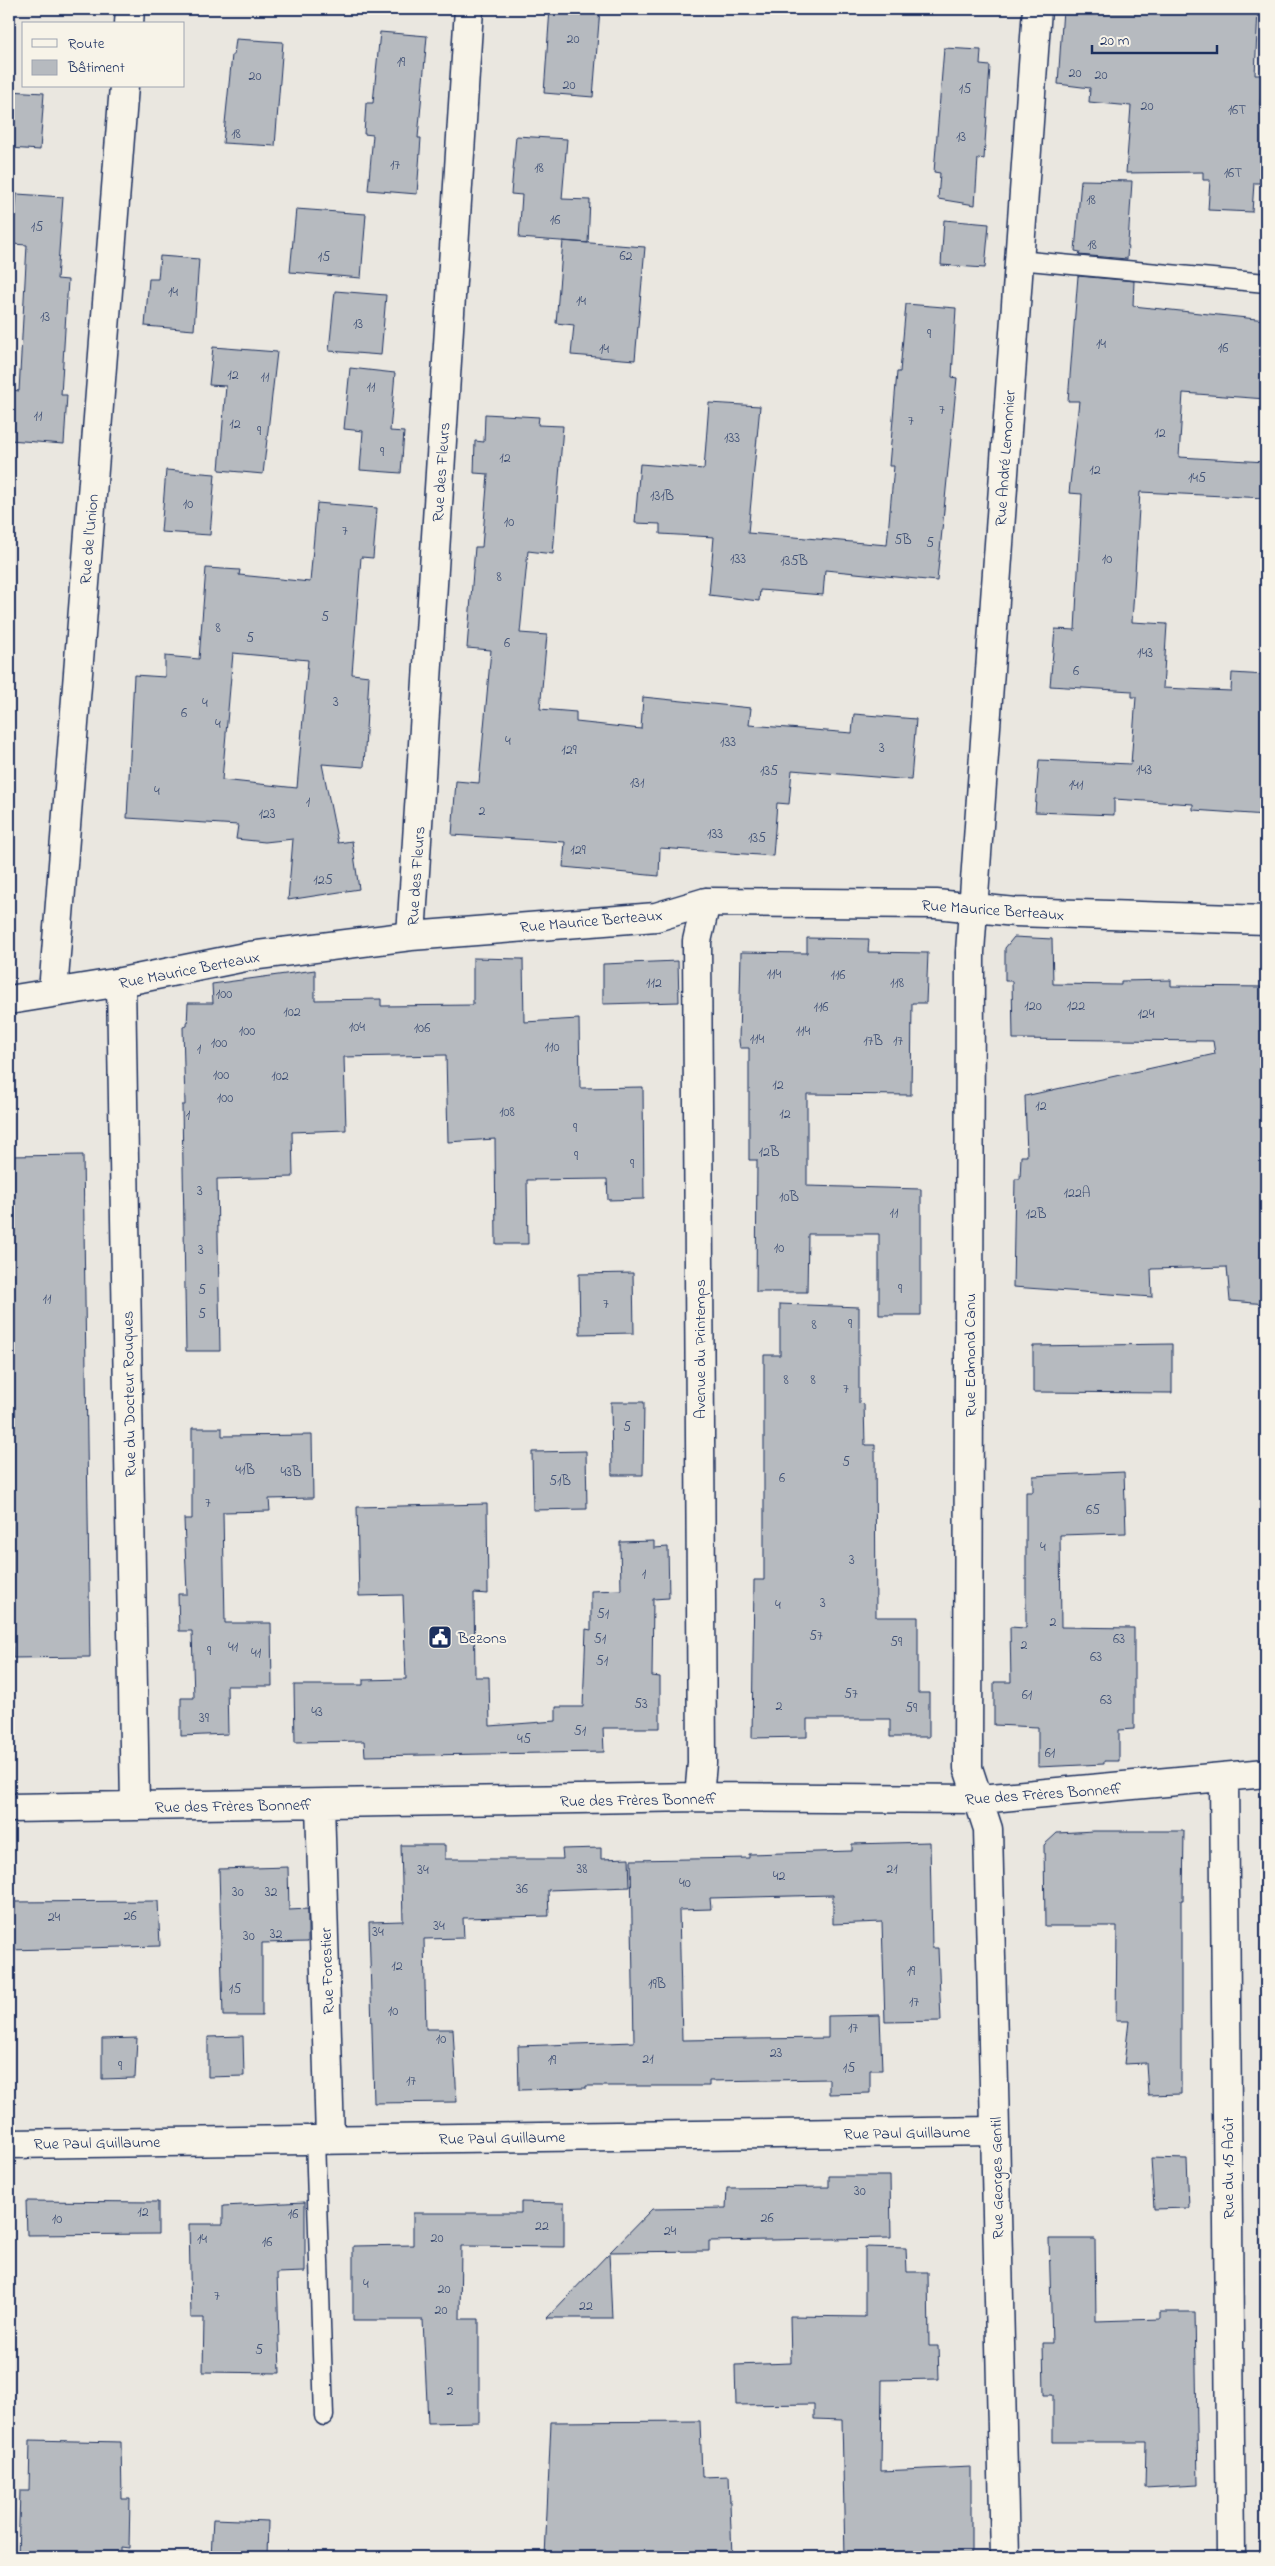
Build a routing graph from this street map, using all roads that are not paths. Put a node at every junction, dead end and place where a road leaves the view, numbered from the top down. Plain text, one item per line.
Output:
1 (130, 9) edge
2 (470, 9) edge
3 (1037, 9) edge
4 (129, 22) edge
5 (124, 88) edge
6 (1018, 260) junction
7 (1266, 282) edge
8 (706, 902) junction
9 (973, 908) junction
10 (1266, 920) edge
11 (411, 936) junction
12 (121, 982) junction
13 (53, 992) junction
14 (9, 1000) edge
15 (1266, 1773) edge
16 (1224, 1778) junction
17 (699, 1797) junction
18 (980, 1799) junction
19 (320, 1804) junction
20 (136, 1806) junction
21 (9, 1808) edge
22 (995, 2132) junction
23 (322, 2139) junction
24 (9, 2144) edge
25 (324, 2416) dead end
26 (1005, 2557) edge
27 (1231, 2557) edge

1 - 4 street
2 - 11 street, Rue des Fleurs
3 - 6 street, Rue André Lemonnier
5 - 13 street, Rue de l'Union
6 - 7 lane
6 - 9 street, Rue André Lemonnier
8 - 9 street, Rue Maurice Berteaux
8 - 11 street, Rue Maurice Berteaux
8 - 17 street, Avenue du Printemps
9 - 10 street, Rue Maurice Berteaux
9 - 18 street, Rue Edmond Canu
11 - 12 street, Rue Maurice Berteaux
12 - 13 street, Rue Maurice Berteaux
12 - 20 street, Rue du Docteur Rouques
13 - 14 street, Rue Maurice Berteaux
15 - 16 street, Rue des Frères Bonneff
16 - 18 street, Rue des Frères Bonneff
16 - 27 street, Rue du 15 Août
17 - 18 street, Rue des Frères Bonneff
17 - 19 street, Rue des Frères Bonneff
18 - 22 street, Rue Georges Gentil
19 - 20 street, Rue des Frères Bonneff
19 - 23 street, Rue Forestier
20 - 21 street, Rue des Frères Bonneff
22 - 23 street, Rue Paul Guillaume
22 - 26 street, Rue Georges Gentil
23 - 24 street, Rue Paul Guillaume
23 - 25 lane, Rue Forestier

